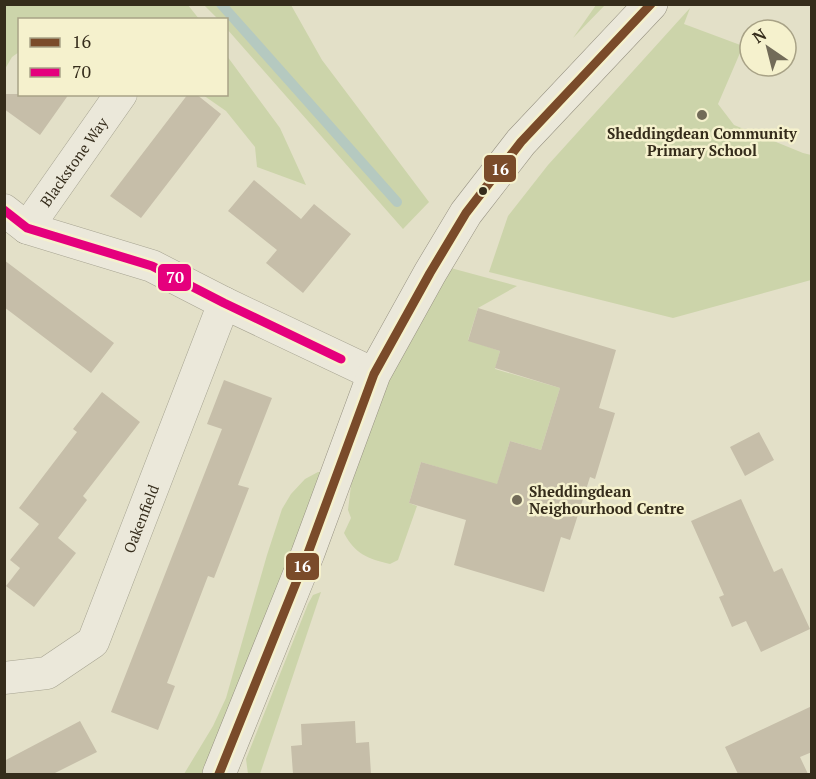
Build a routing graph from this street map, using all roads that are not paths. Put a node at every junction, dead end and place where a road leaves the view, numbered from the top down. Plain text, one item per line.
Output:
1 (651, 4) edge
2 (119, 96) edge
3 (16, 219) edge
4 (224, 303) junction
5 (374, 374) junction
6 (4, 678) edge
7 (219, 774) edge

1 - 5 street
2 - 3 street, Blackstone Way
3 - 4 street, Blackstone Way
4 - 5 street, Blackstone Way
4 - 6 street, Oakenfield
5 - 7 street

